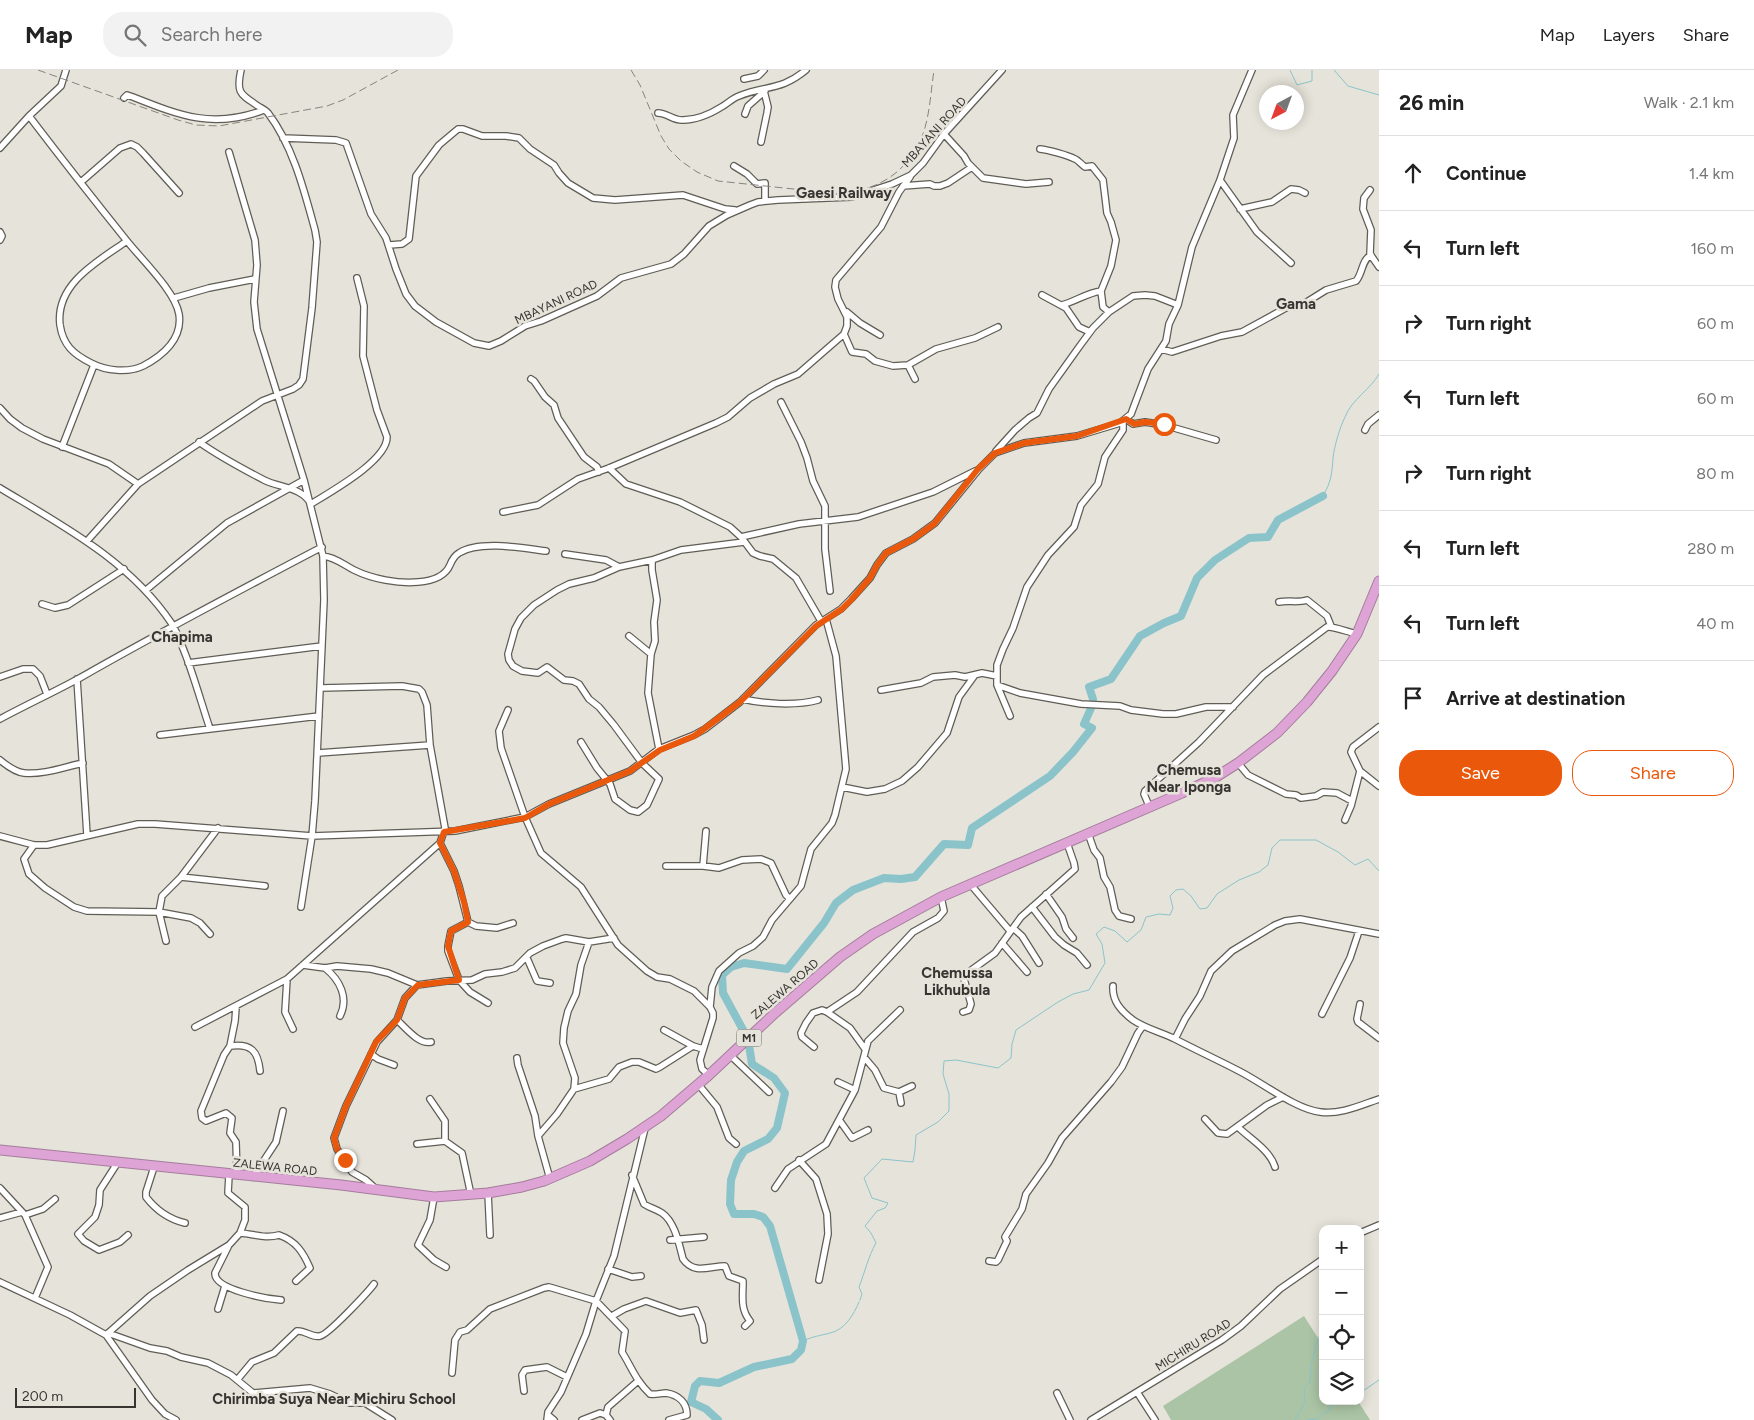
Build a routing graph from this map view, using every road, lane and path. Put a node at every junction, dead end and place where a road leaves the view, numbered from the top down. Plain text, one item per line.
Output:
1 (66, 70) edge
2 (241, 70) edge
3 (764, 70) edge
4 (806, 70) edge
5 (1002, 70) edge
6 (1252, 70) edge
7 (744, 79) dead end
8 (765, 90) junction
9 (124, 98) dead end
10 (264, 110) junction
11 (658, 113) dead end
12 (745, 114) dead end
13 (29, 116) junction
14 (944, 134) junction
15 (283, 138) junction
16 (762, 142) dead end
17 (0, 148) edge
18 (1040, 149) dead end
19 (229, 152) dead end
20 (734, 166) dead end
21 (972, 167) junction
22 (911, 175) junction
23 (1220, 180) junction
24 (81, 182) junction
25 (1048, 182) dead end
26 (903, 186) junction
27 (1370, 190) dead end
28 (179, 193) dead end
29 (1305, 193) dead end
30 (765, 201) junction
31 (1240, 209) junction
32 (739, 210) junction
33 (0, 232) edge
34 (0, 240) edge
35 (127, 241) junction
36 (390, 245) junction
37 (1371, 256) junction
38 (1292, 262) dead end
39 (1379, 267) edge
40 (357, 278) dead end
41 (256, 279) junction
42 (1101, 290) junction
43 (1042, 295) dead end
44 (174, 298) junction
45 (1062, 305) junction
46 (1178, 305) junction
47 (845, 310) junction
48 (1109, 312) junction
49 (998, 326) dead end
50 (1090, 332) junction
51 (844, 334) junction
52 (880, 335) dead end
53 (1161, 349) junction
54 (94, 365) junction
55 (908, 365) junction
56 (531, 379) dead end
57 (915, 379) dead end
58 (278, 395) junction
59 (780, 402) dead end
60 (0, 408) edge
61 (1379, 415) edge
62 (1125, 420) junction
63 (1365, 430) dead end
64 (1216, 440) dead end
65 (199, 442) junction
66 (62, 446) junction
67 (995, 453) junction
68 (609, 468) junction
69 (978, 469) junction
70 (599, 472) junction
71 (304, 480) junction
72 (138, 484) junction
73 (0, 488) edge
74 (289, 488) junction
75 (311, 504) junction
76 (503, 512) dead end
77 (826, 521) junction
78 (742, 540) junction
79 (87, 541) junction
80 (322, 547) junction
81 (546, 551) dead end
82 (565, 554) dead end
83 (323, 556) junction
84 (652, 560) junction
85 (619, 567) junction
86 (124, 569) junction
87 (1379, 581) edge
88 (146, 590) junction
89 (830, 591) dead end
90 (1377, 593) edge
91 (1278, 602) dead end
92 (42, 604) dead end
93 (824, 620) junction
94 (173, 625) junction
95 (1331, 626) junction
96 (1357, 634) junction
97 (629, 636) dead end
98 (322, 646) junction
99 (651, 654) junction
100 (188, 663) junction
101 (975, 675) junction
102 (997, 676) junction
103 (0, 677) edge
104 (77, 679) junction
105 (997, 685) junction
106 (321, 688) junction
107 (882, 690) dead end
108 (47, 694) junction
109 (742, 699) junction
110 (818, 700) dead end
111 (1233, 707) junction
112 (508, 710) dead end
113 (319, 716) junction
114 (1010, 716) dead end
115 (0, 719) edge
116 (1379, 727) edge
117 (210, 729) junction
118 (160, 735) dead end
119 (581, 742) dead end
120 (430, 745) junction
121 (660, 750) junction
122 (318, 753) junction
123 (0, 760) edge
124 (83, 763) junction
125 (642, 763) junction
126 (1238, 763) junction
127 (1360, 771) junction
128 (608, 780) junction
129 (1379, 786) edge
130 (842, 787) junction
131 (1352, 801) junction
132 (1150, 808) junction
133 (525, 818) junction
134 (1345, 820) dead end
135 (218, 828) junction
136 (706, 831) dead end
137 (444, 832) junction
138 (1088, 833) junction
139 (87, 835) junction
140 (0, 836) edge
141 (312, 836) junction
142 (440, 843) junction
143 (1067, 843) junction
144 (34, 845) junction
145 (666, 866) dead end
146 (703, 866) junction
147 (181, 878) junction
148 (971, 885) junction
149 (265, 886) dead end
150 (1046, 894) junction
151 (941, 897) junction
152 (790, 899) junction
153 (301, 906) dead end
154 (1032, 907) junction
155 (159, 912) junction
156 (1131, 919) dead end
157 (468, 922) junction
158 (513, 923) dead end
159 (1012, 930) junction
160 (1359, 931) junction
161 (210, 934) dead end
162 (1379, 934) edge
163 (614, 938) junction
164 (1073, 938) dead end
165 (166, 941) dead end
166 (589, 942) junction
167 (1002, 943) junction
168 (527, 958) junction
169 (1039, 964) dead end
170 (303, 965) junction
171 (1087, 965) dead end
172 (325, 968) junction
173 (1026, 972) dead end
174 (287, 979) junction
175 (459, 980) junction
176 (550, 983) dead end
177 (418, 985) junction
178 (1113, 986) dead end
179 (488, 1003) dead end
180 (1360, 1004) dead end
181 (710, 1006) junction
182 (236, 1007) junction
183 (900, 1010) dead end
184 (827, 1012) junction
185 (962, 1012) dead end
186 (1322, 1014) dead end
187 (340, 1016) dead end
188 (397, 1020) junction
189 (1143, 1026) junction
190 (195, 1027) dead end
191 (293, 1030) dead end
192 (664, 1030) dead end
193 (1379, 1038) edge
194 (1175, 1040) junction
195 (432, 1042) dead end
196 (230, 1046) junction
197 (693, 1046) junction
198 (814, 1047) dead end
199 (703, 1049) junction
200 (865, 1049) junction
201 (371, 1054) junction
202 (730, 1055) junction
203 (864, 1057) junction
204 (518, 1058) dead end
205 (394, 1065) dead end
206 (260, 1071) dead end
207 (709, 1075) junction
208 (838, 1082) dead end
209 (698, 1084) junction
210 (912, 1086) dead end
211 (574, 1089) junction
212 (855, 1090) junction
213 (769, 1092) dead end
214 (899, 1092) junction
215 (1283, 1097) junction
216 (430, 1099) dead end
217 (1379, 1099) edge
218 (901, 1103) dead end
219 (283, 1111) dead end
220 (1205, 1119) dead end
221 (840, 1121) junction
222 (1238, 1127) junction
223 (645, 1128) junction
224 (868, 1130) dead end
225 (538, 1136) junction
226 (445, 1141) junction
227 (417, 1144) dead end
228 (736, 1144) dead end
229 (0, 1150) edge
230 (799, 1160) junction
231 (118, 1162) junction
232 (154, 1167) junction
233 (1275, 1167) dead end
234 (233, 1175) junction
235 (632, 1175) junction
236 (253, 1177) junction
237 (550, 1179) junction
238 (0, 1188) edge
239 (775, 1188) dead end
240 (378, 1190) junction
241 (488, 1193) junction
242 (471, 1195) junction
243 (434, 1197) junction
244 (55, 1199) dead end
245 (24, 1213) junction
246 (0, 1218) edge
247 (185, 1223) dead end
248 (1379, 1225) edge
249 (1364, 1231) edge
250 (240, 1233) junction
251 (128, 1235) dead end
252 (490, 1235) dead end
253 (704, 1237) dead end
254 (677, 1239) junction
255 (670, 1240) dead end
256 (229, 1245) junction
257 (988, 1261) dead end
258 (1319, 1262) edge
259 (446, 1267) dead end
260 (608, 1269) junction
261 (641, 1276) dead end
262 (819, 1280) dead end
263 (296, 1281) dead end
264 (0, 1282) edge
265 (374, 1284) dead end
266 (225, 1286) junction
267 (36, 1298) junction
268 (265, 1298) junction
269 (282, 1300) dead end
270 (596, 1300) junction
271 (266, 1305) dead end
272 (218, 1309) dead end
273 (612, 1316) junction
274 (744, 1326) dead end
275 (107, 1334) junction
276 (704, 1340) dead end
277 (452, 1374) dead end
278 (566, 1377) junction
279 (237, 1380) junction
280 (638, 1381) junction
281 (524, 1391) dead end
282 (1137, 1392) junction
283 (1057, 1393) dead end
284 (165, 1414) junction
285 (548, 1417) edge
286 (608, 1418) edge
287 (160, 1420) edge
288 (176, 1420) edge
289 (392, 1420) edge
290 (554, 1420) edge
291 (582, 1420) edge
292 (669, 1420) edge
293 (1070, 1420) edge
294 (1091, 1420) edge
295 (1155, 1420) edge

1 - 13 street
2 - 10 street
3 - 7 street
4 - 8 street
5 - 14 street, MBAYANI ROAD
6 - 23 street
8 - 11 street
8 - 12 street
8 - 16 street
9 - 10 street
10 - 15 street
13 - 17 street
13 - 24 street
14 - 21 street
14 - 22 street, MBAYANI ROAD
15 - 36 street, MBAYANI ROAD
15 - 58 street
18 - 42 street
19 - 41 street
20 - 30 street
21 - 25 street
21 - 26 street
22 - 26 street
22 - 30 street, MBAYANI ROAD
23 - 31 street
23 - 46 street
24 - 28 street
24 - 35 street
26 - 47 street
27 - 37 street
29 - 31 street
30 - 32 street, MBAYANI ROAD
31 - 38 street
32 - 36 street, MBAYANI ROAD
32 - 36 street
33 - 34 street
35 - 44 street
35 - 54 street
37 - 39 street
37 - 53 street
40 - 75 street
41 - 44 street
41 - 58 street
42 - 45 street
42 - 48 street
43 - 45 street
44 - 54 street
45 - 50 street
46 - 48 street
46 - 53 street
47 - 51 street
47 - 52 street
48 - 50 street
49 - 55 street
50 - 67 street
51 - 55 street
51 - 68 street
53 - 62 street
54 - 66 street
55 - 57 street
56 - 70 street
58 - 65 street
58 - 71 street
59 - 77 street
60 - 66 street
61 - 63 street
62 - 64 street
62 - 67 street
62 - 102 street
65 - 72 street
65 - 74 street
66 - 72 street
67 - 69 street
68 - 70 street
68 - 78 street
69 - 77 street
69 - 93 street
70 - 76 street
71 - 74 street
71 - 75 street
72 - 79 street
73 - 79 street
74 - 75 street
74 - 88 street
75 - 80 street
77 - 78 street
77 - 89 street
78 - 84 street
78 - 93 street
79 - 86 street
80 - 83 street
80 - 94 street
81 - 83 street
82 - 85 street
83 - 98 street
84 - 85 street
84 - 99 street
85 - 125 street
86 - 88 street
86 - 92 street
87 - 90 highway, ZALEWA ROAD / M1
88 - 94 street
90 - 96 highway, ZALEWA ROAD / M1
91 - 95 street
93 - 109 street
93 - 130 street
94 - 100 street
94 - 104 street
95 - 96 street
95 - 111 street
96 - 126 highway, ZALEWA ROAD / M1
97 - 99 street
98 - 100 street
98 - 106 street
99 - 121 street
100 - 117 street
101 - 102 street
101 - 107 street
101 - 130 street
102 - 105 street
103 - 108 street
104 - 108 street
104 - 124 street
105 - 111 street
105 - 114 street
106 - 113 street
106 - 120 street
108 - 115 street
109 - 110 street
109 - 121 street
111 - 132 street
112 - 133 street
113 - 117 street
113 - 122 street
116 - 127 street
117 - 118 street
119 - 128 street
120 - 122 street
120 - 137 street
121 - 125 street
122 - 141 street
123 - 124 street
124 - 139 street
125 - 128 street
125 - 128 street
126 - 131 street
126 - 132 highway, ZALEWA ROAD / M1
127 - 129 street
127 - 131 street
128 - 133 street
130 - 152 street
131 - 134 street
132 - 138 highway, ZALEWA ROAD / M1
133 - 137 street
133 - 163 street
135 - 139 street
135 - 141 street
135 - 147 street
136 - 146 street
137 - 141 street
137 - 142 street
138 - 143 highway, ZALEWA ROAD / M1
138 - 156 street
139 - 144 street
140 - 144 street
141 - 153 street
142 - 157 street
142 - 170 street
143 - 148 highway, ZALEWA ROAD / M1
143 - 150 street
144 - 155 street
145 - 146 street
146 - 152 street
147 - 149 street
147 - 155 street
148 - 151 highway, ZALEWA ROAD / M1
148 - 159 street
150 - 154 street
150 - 164 street
151 - 184 street
151 - 202 highway, ZALEWA ROAD / M1
152 - 181 street
154 - 159 street
154 - 171 street
155 - 161 street
155 - 165 street
157 - 158 street
157 - 175 street
159 - 167 street
159 - 169 street
160 - 162 street
160 - 186 street
160 - 194 street
163 - 166 street
163 - 181 street
166 - 168 street
166 - 211 street
167 - 173 street
167 - 185 street
168 - 175 street
168 - 176 street
170 - 172 street
170 - 174 street
172 - 177 street
172 - 187 street
174 - 182 street
174 - 191 street
175 - 177 street
175 - 179 street
177 - 188 street
178 - 189 street
180 - 193 street
181 - 199 street
182 - 190 street
182 - 196 street
183 - 200 street
184 - 198 street
184 - 200 street
188 - 195 street
188 - 201 street
189 - 194 street
189 - 257 street
192 - 197 street
194 - 215 street
196 - 206 street
196 - 234 street
197 - 199 street
197 - 211 street
199 - 207 street
200 - 203 street
201 - 205 street
201 - 240 street
202 - 207 highway, ZALEWA ROAD / M1
202 - 213 street
203 - 212 street
203 - 214 street
204 - 225 street
207 - 209 highway, ZALEWA ROAD / M1
208 - 212 street
209 - 223 highway, ZALEWA ROAD / M1
209 - 228 street
210 - 214 street
211 - 225 street
212 - 221 street
214 - 218 street
215 - 217 street
215 - 222 street
216 - 226 street
219 - 236 street
220 - 222 street
221 - 224 street
221 - 230 street
222 - 233 street
223 - 235 street
223 - 237 highway, ZALEWA ROAD / M1
225 - 237 street
226 - 227 street
226 - 242 street
229 - 231 highway, ZALEWA ROAD / M1
230 - 239 street
230 - 262 street
231 - 232 highway, ZALEWA ROAD / M1
231 - 251 street
232 - 234 highway, ZALEWA ROAD / M1
232 - 247 street
234 - 236 highway, ZALEWA ROAD / M1
234 - 250 street
235 - 254 street
235 - 260 street
236 - 240 highway, ZALEWA ROAD / M1
237 - 241 highway, ZALEWA ROAD / M1
238 - 245 street
240 - 243 highway, ZALEWA ROAD / M1
241 - 242 highway, ZALEWA ROAD / M1
241 - 252 street
242 - 243 highway, ZALEWA ROAD / M1
243 - 259 street
244 - 245 street
245 - 246 street
245 - 267 street
248 - 249 street
250 - 256 street
250 - 263 street
253 - 254 street
254 - 255 street
254 - 274 street
256 - 266 street
256 - 275 street
258 - 282 street, MICHIRU ROAD
260 - 261 street
260 - 270 street
264 - 267 street
265 - 279 street
266 - 268 street
266 - 272 street
267 - 275 street
268 - 269 street
268 - 271 street
270 - 273 street
270 - 277 street
270 - 278 street
273 - 276 street
273 - 280 street
275 - 279 street
275 - 284 street
278 - 281 street
278 - 285 street
279 - 289 street
280 - 286 street
280 - 292 street
282 - 294 street, MICHIRU ROAD
282 - 295 street
283 - 293 street
284 - 287 street
284 - 288 street
285 - 290 street
286 - 291 street

